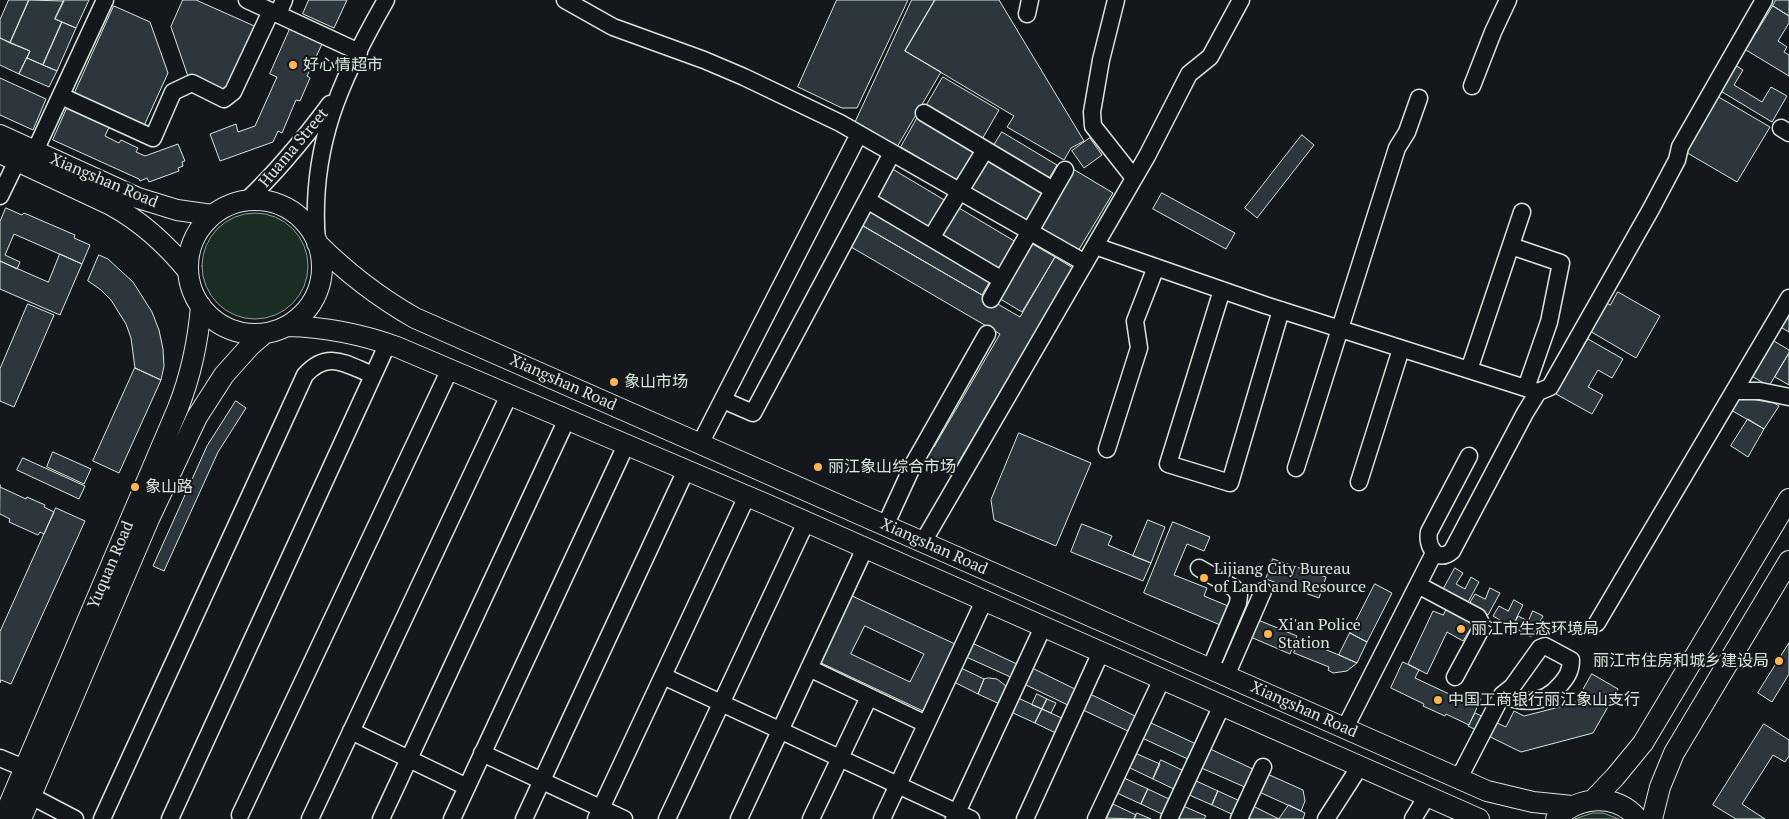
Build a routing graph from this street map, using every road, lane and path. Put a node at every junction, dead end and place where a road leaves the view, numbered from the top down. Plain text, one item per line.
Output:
1 (105, 0) edge
2 (247, 0) edge
3 (386, 0) edge
4 (565, 0) edge
5 (1116, 0) edge
6 (1241, 0) edge
7 (1508, 0) edge
8 (1764, 0) edge
9 (278, 8) edge
10 (358, 52) junction
11 (1472, 86) dead end
12 (338, 92) junction
13 (61, 96) junction
14 (1419, 98) dead end
15 (924, 113) dead end
16 (859, 134) junction
17 (0, 135) edge
18 (985, 150) junction
19 (35, 151) junction
20 (892, 153) junction
21 (9, 157) edge
22 (1065, 170) dead end
23 (1134, 178) junction
24 (1054, 190) junction
25 (959, 192) junction
26 (0, 196) edge
27 (867, 200) junction
28 (246, 201) junction
29 (1522, 212) dead end
30 (212, 216) junction
31 (1030, 232) junction
32 (931, 238) junction
33 (318, 242) junction
34 (1095, 246) junction
35 (1511, 246) junction
36 (1085, 263) junction
37 (1156, 267) junction
38 (188, 271) junction
39 (1002, 280) junction
40 (1222, 290) junction
41 (1789, 298) edge
42 (991, 299) dead end
43 (201, 306) junction
44 (1282, 310) junction
45 (287, 326) junction
46 (1339, 329) junction
47 (264, 334) junction
48 (987, 334) dead end
49 (388, 343) junction
50 (1402, 349) junction
51 (450, 370) junction
52 (1469, 370) junction
53 (373, 375) junction
54 (1532, 390) junction
55 (1734, 391) junction
56 (509, 394) junction
57 (1789, 397) edge
58 (723, 400) junction
59 (567, 419) junction
60 (626, 444) junction
61 (700, 444) junction
62 (1107, 449) dead end
63 (1469, 456) dead end
64 (1296, 468) dead end
65 (686, 470) junction
66 (1359, 482) dead end
67 (747, 496) junction
68 (1789, 499) edge
69 (806, 522) junction
70 (885, 526) junction
71 (923, 542) junction
72 (866, 548) junction
73 (1434, 553) junction
74 (1199, 568) dead end
75 (1786, 573) edge
76 (1418, 585) junction
77 (1263, 591) dead end
78 (984, 601) junction
79 (1597, 623) dead end
80 (1043, 627) junction
81 (1101, 652) junction
82 (809, 668) junction
83 (1218, 672) junction
84 (663, 676) junction
85 (1455, 677) dead end
86 (1162, 679) junction
87 (1502, 695) dead end
88 (868, 697) junction
89 (721, 703) junction
90 (1222, 705) junction
91 (926, 724) junction
92 (1346, 728) junction
93 (780, 730) junction
94 (351, 731) junction
95 (482, 753) junction
96 (0, 758) edge
97 (839, 758) junction
98 (408, 759) junction
99 (1360, 766) junction
100 (1263, 767) dead end
101 (24, 768) junction
102 (1459, 778) junction
103 (542, 781) junction
104 (898, 785) junction
105 (467, 787) junction
106 (31, 796) junction
107 (1427, 796) junction
108 (1593, 800) junction
109 (1572, 806) junction
110 (599, 814) edge
111 (240, 815) dead end
112 (961, 817) edge
113 (7, 818) edge
114 (75, 819) edge
115 (102, 819) edge
116 (170, 819) edge
117 (310, 819) edge
118 (380, 819) edge
119 (452, 819) edge
120 (524, 819) edge
121 (624, 819) edge
122 (667, 819) edge
123 (739, 819) edge
124 (811, 819) edge
125 (882, 819) edge
126 (1024, 819) edge
127 (1096, 819) edge
128 (1169, 819) edge
129 (1239, 819) edge
130 (1326, 819) edge
131 (1413, 819) edge
132 (1479, 819) edge
133 (1556, 819) edge
134 (1638, 819) edge
135 (1652, 819) edge

1 - 13 street
2 - 9 street
3 - 10 street, Huama Street
4 - 16 street
5 - 23 street
6 - 23 street
7 - 11 street
8 - 54 street
9 - 10 street
9 - 13 street
10 - 12 street, Huama Street
12 - 28 street, Huama Street
12 - 33 street, Huama Street
13 - 19 street
14 - 46 street
15 - 18 street
16 - 20 street
16 - 58 street
17 - 19 main road, Xiangshan Road
18 - 24 street
18 - 25 street
19 - 30 main road, Xiangshan Road
20 - 25 street
20 - 27 street
21 - 26 street
21 - 38 main road, Xiangshan Road
22 - 24 street
23 - 34 street
24 - 31 street
25 - 31 street
25 - 32 street
27 - 32 street
27 - 58 street
28 - 30 main road
28 - 33 main road
29 - 35 street
30 - 38 main road
31 - 36 street
31 - 39 street
32 - 39 street
33 - 45 main road
33 - 61 main road, Xiangshan Road
34 - 36 street
34 - 37 street
35 - 52 street
35 - 54 street
36 - 71 street
37 - 40 street
37 - 62 street
38 - 43 main road
39 - 42 street
40 - 44 street
40 - 44 street
41 - 55 street
43 - 47 main road
43 - 101 main road, Yuquan Road
44 - 46 street
45 - 47 main road
45 - 49 main road, Xiangshan Road
46 - 50 street
46 - 64 street
47 - 106 main road, Yuquan Road
48 - 70 street
49 - 51 main road, Xiangshan Road
49 - 53 street
50 - 52 street
50 - 66 street
51 - 56 main road, Xiangshan Road
51 - 111 street
52 - 54 street
53 - 115 street
53 - 116 street
54 - 73 street
55 - 57 street
55 - 79 street
56 - 59 main road, Xiangshan Road
56 - 94 street
58 - 61 street
59 - 60 main road, Xiangshan Road
59 - 98 street
60 - 65 main road, Xiangshan Road
60 - 95 street
61 - 70 main road, Xiangshan Road
63 - 73 street
65 - 67 main road, Xiangshan Road
65 - 103 street
67 - 69 main road, Xiangshan Road
67 - 84 street
68 - 108 main road
69 - 72 main road, Xiangshan Road
69 - 89 street
70 - 71 main road, Xiangshan Road
71 - 83 main road, Xiangshan Road
72 - 78 main road, Xiangshan Road
72 - 82 street
73 - 76 street
74 - 83 street
75 - 135 main road
76 - 85 street
76 - 92 street
77 - 83 street
78 - 80 main road, Xiangshan Road
78 - 91 street
80 - 81 main road, Xiangshan Road
80 - 112 street
81 - 86 main road, Xiangshan Road
81 - 126 street
82 - 88 street
82 - 93 street
83 - 92 main road, Xiangshan Road
84 - 89 street
84 - 110 street
86 - 90 main road, Xiangshan Road
86 - 127 street
87 - 102 street
88 - 91 street
88 - 97 street
89 - 93 street
89 - 122 street
90 - 99 main road, Xiangshan Road
90 - 128 street
91 - 104 street
92 - 102 main road, Xiangshan Road
93 - 97 street
93 - 123 street
94 - 98 street
94 - 117 street
95 - 103 street
95 - 105 street
96 - 101 street
97 - 104 street
97 - 124 street
98 - 105 street
98 - 118 street
99 - 107 main road, Xiangshan Road
99 - 130 street
100 - 129 street
101 - 113 main road, Yuquan Road
102 - 109 main road, Xiangshan Road
103 - 110 street
103 - 120 street
104 - 112 street
104 - 125 street
105 - 119 street
106 - 113 main road, Yuquan Road
106 - 114 street
107 - 131 street
107 - 132 main road, Xiangshan Road
108 - 109 main road
108 - 134 main road
109 - 133 main road
110 - 121 street

